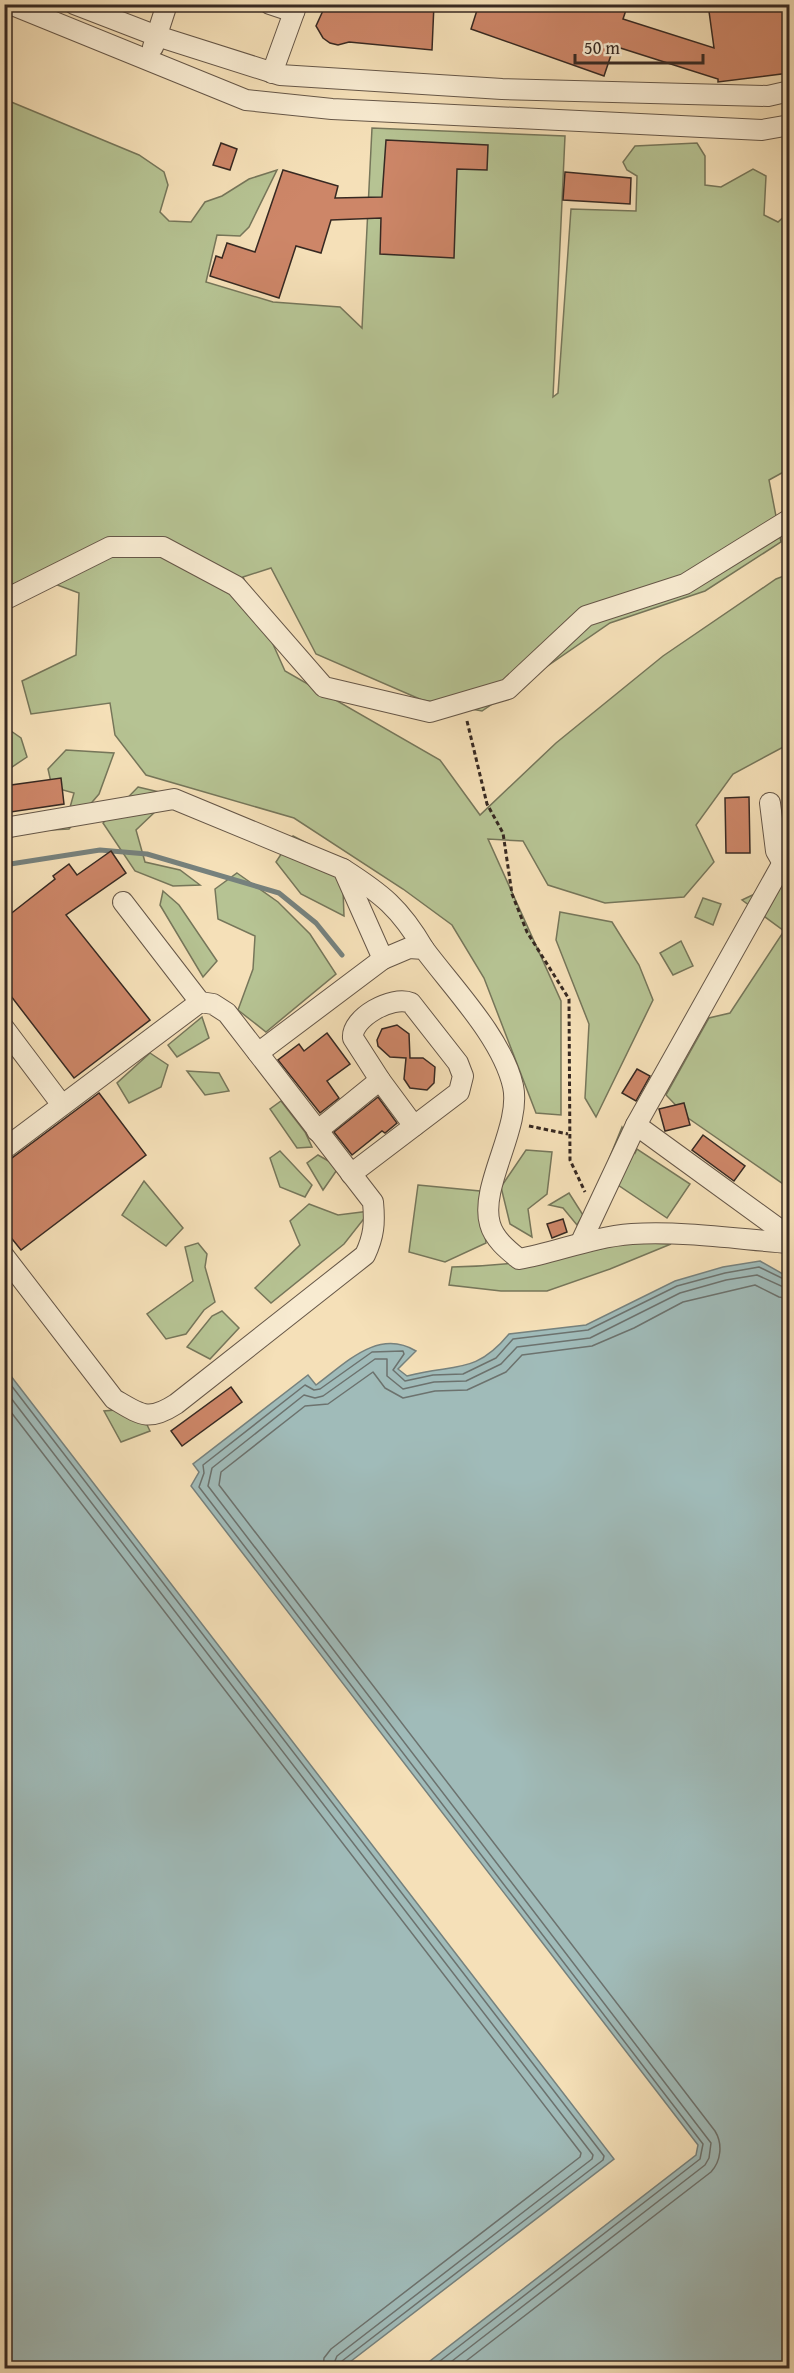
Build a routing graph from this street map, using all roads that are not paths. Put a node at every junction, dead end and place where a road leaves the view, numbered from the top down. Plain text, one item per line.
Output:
1 (10, 4) edge
2 (74, 4) edge
3 (167, 4) edge
4 (270, 4) edge
5 (295, 8) edge
6 (157, 36) junction
7 (149, 61) junction
8 (272, 73) junction
9 (789, 91) edge
10 (789, 125) edge
11 (789, 519) edge
12 (4, 600) edge
13 (770, 802) dead end
14 (4, 828) edge
15 (787, 863) edge
16 (343, 869) junction
17 (123, 902) dead end
18 (424, 949) junction
19 (383, 959) junction
20 (200, 1002) junction
21 (4, 1029) edge
22 (258, 1053) junction
23 (380, 1080) junction
24 (62, 1105) junction
25 (636, 1125) junction
26 (414, 1126) junction
27 (316, 1131) junction
28 (4, 1149) edge
29 (351, 1174) junction
30 (789, 1237) edge
31 (581, 1242) junction
32 (789, 1243) edge
33 (4, 1256) edge

1 - 7 street
2 - 6 street
3 - 6 street
4 - 5 street
5 - 8 street
6 - 7 street
6 - 8 street
7 - 10 street
8 - 9 street
11 - 12 street
13 - 15 street
14 - 16 street
15 - 25 street
16 - 18 street
16 - 19 street
17 - 20 street
18 - 19 street
18 - 31 street
19 - 22 street
20 - 22 street
20 - 24 street
21 - 24 street
22 - 27 street
23 - 26 street
23 - 26 street
23 - 27 street
24 - 28 street
25 - 30 street
25 - 31 street
26 - 29 street
27 - 29 street
29 - 33 street
31 - 32 street

